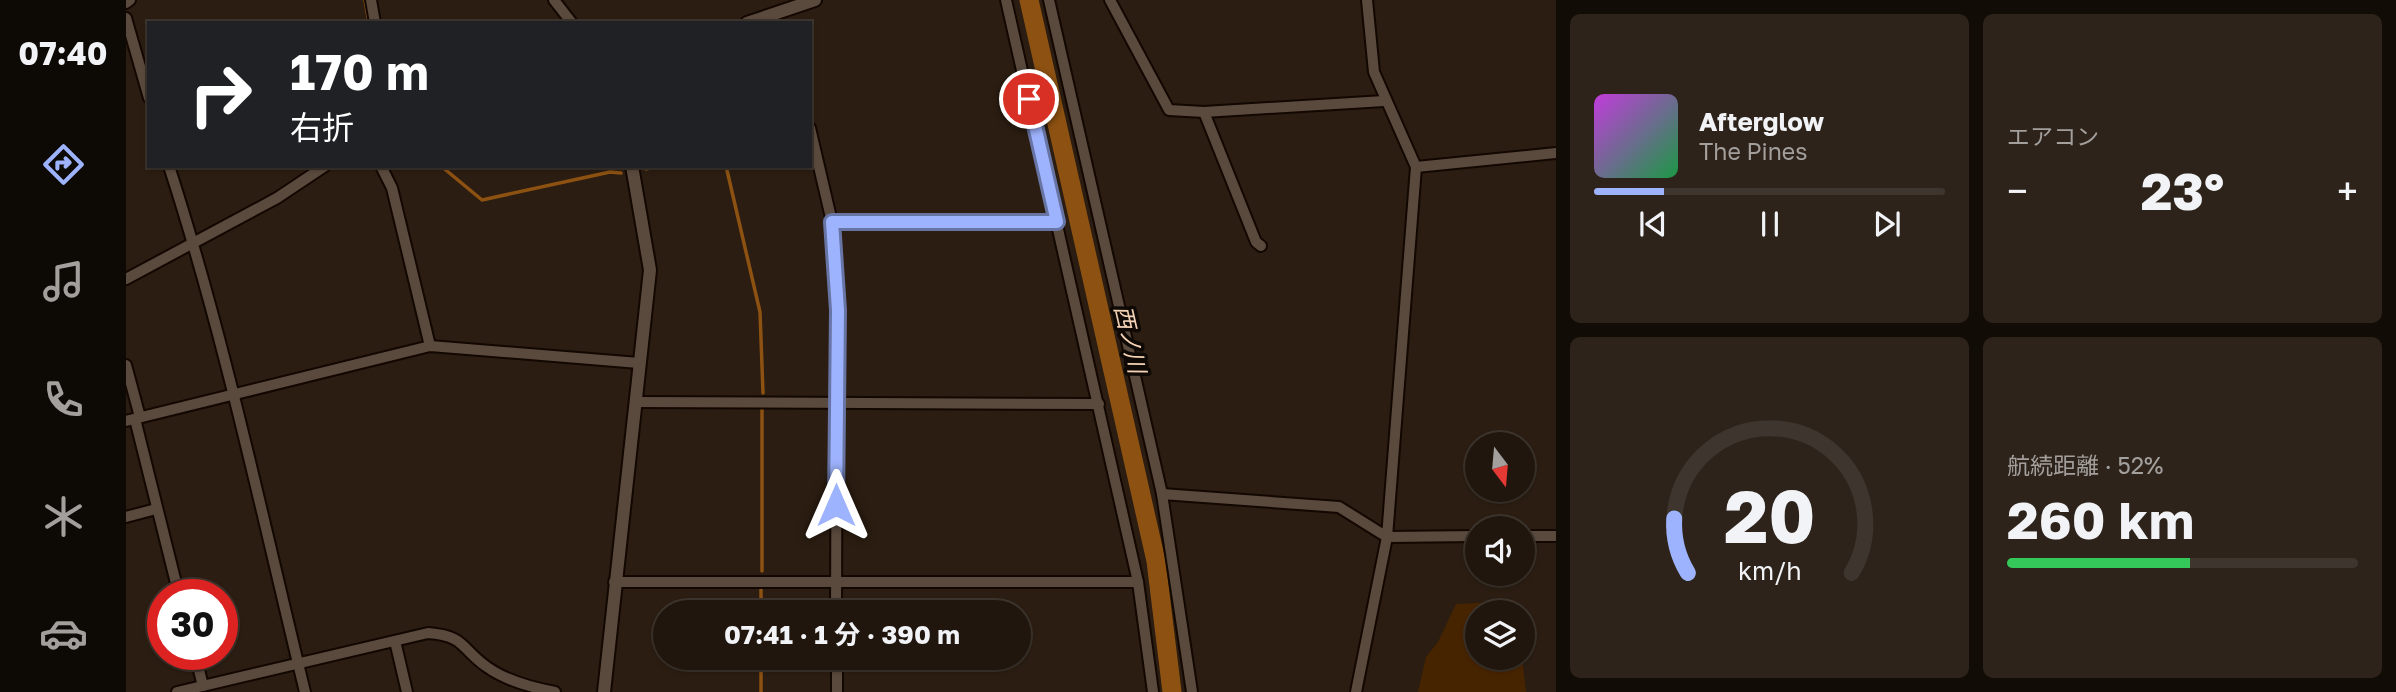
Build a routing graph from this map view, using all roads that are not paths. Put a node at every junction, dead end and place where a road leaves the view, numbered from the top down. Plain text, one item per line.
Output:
1 (130, 0) edge
2 (371, 0) edge
3 (554, 0) edge
4 (815, 0) edge
5 (1006, 0) edge
6 (1049, 0) edge
7 (1110, 0) edge
8 (1367, 0) edge
9 (126, 4) edge
10 (785, 17) edge
11 (126, 18) edge
12 (375, 21) edge
13 (570, 21) edge
14 (760, 21) edge
15 (147, 91) edge
16 (1384, 101) junction
17 (1204, 112) junction
18 (812, 137) edge
19 (1556, 153) edge
20 (1416, 167) junction
21 (170, 168) edge
22 (322, 168) edge
23 (382, 168) edge
24 (632, 168) edge
25 (832, 222) junction
26 (1057, 222) junction
27 (193, 241) junction
28 (1261, 246) dead end
29 (126, 278) edge
30 (430, 346) junction
31 (639, 363) junction
32 (126, 365) edge
33 (234, 393) junction
34 (635, 402) junction
35 (837, 402) junction
36 (1099, 404) junction
37 (134, 419) edge
38 (1162, 494) junction
39 (156, 509) junction
40 (126, 517) edge
41 (1465, 536) edge
42 (1535, 536) edge
43 (1556, 536) edge
44 (1387, 537) junction
45 (175, 579) edge
46 (614, 582) junction
47 (836, 582) junction
48 (1138, 582) junction
49 (836, 600) edge
50 (395, 641) junction
51 (298, 664) junction
52 (198, 670) edge
53 (837, 670) edge
54 (203, 686) junction
55 (177, 692) edge
56 (305, 692) edge
57 (407, 692) edge
58 (555, 692) edge
59 (604, 692) edge
60 (837, 692) edge
61 (1153, 692) edge
62 (1192, 692) edge
63 (1356, 692) edge

1 - 9 street
2 - 12 street
3 - 13 street
4 - 10 street
5 - 26 street
6 - 38 street
7 - 17 street
8 - 16 street
10 - 14 street
11 - 15 street
16 - 17 street
16 - 20 street
17 - 28 street
18 - 25 street
19 - 20 street
20 - 44 street
21 - 27 street
22 - 27 street
23 - 30 street
24 - 31 street
25 - 26 street
25 - 35 street
26 - 36 street
27 - 29 street
27 - 33 street
30 - 31 street
30 - 33 street
31 - 34 street
32 - 37 street
33 - 37 street
33 - 51 street
34 - 35 street
34 - 46 street
35 - 36 street
35 - 47 street
36 - 48 street
37 - 39 street
38 - 44 street
38 - 62 street
39 - 40 street
39 - 45 street
41 - 44 street
42 - 43 street
44 - 63 street
46 - 47 street
46 - 59 street
47 - 48 street
47 - 49 street
48 - 61 street
50 - 51 street
50 - 57 street
50 - 58 street
51 - 54 street
51 - 56 street
52 - 54 street
53 - 60 street
54 - 55 street

